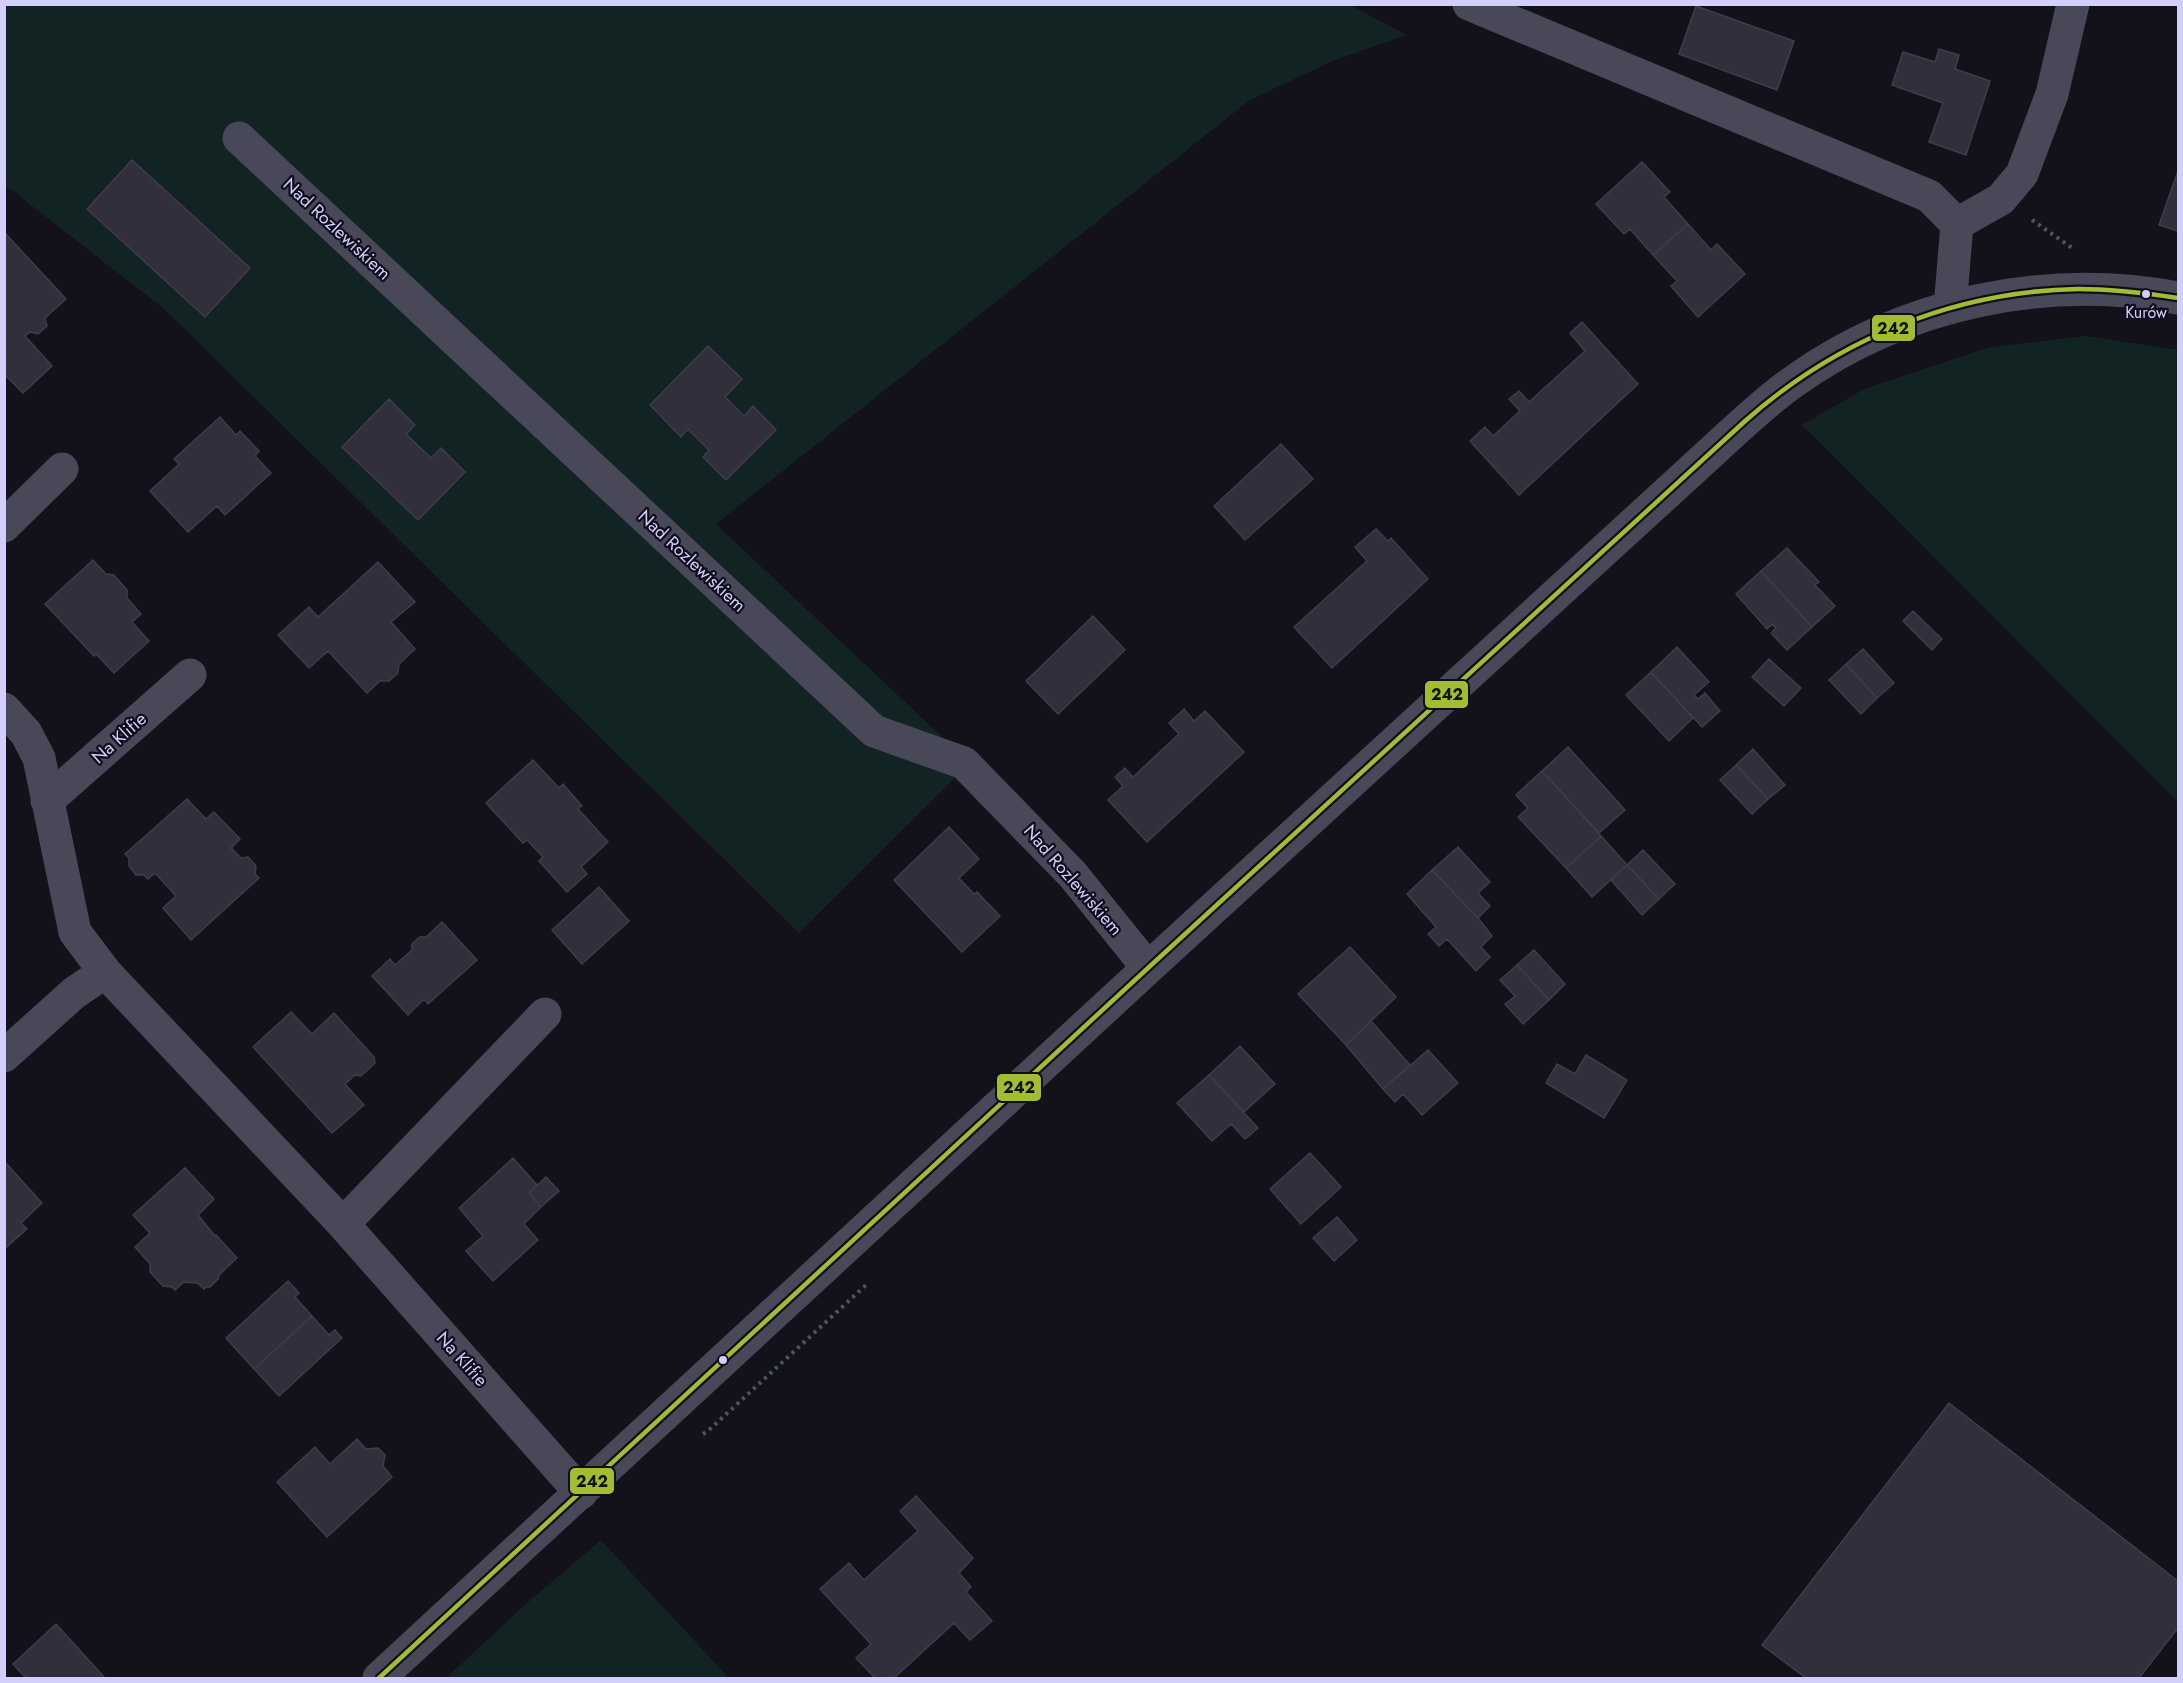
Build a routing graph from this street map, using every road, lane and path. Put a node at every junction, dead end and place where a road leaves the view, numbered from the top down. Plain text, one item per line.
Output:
1 (1468, 4) edge
2 (2073, 4) edge
3 (240, 138) dead end
4 (2001, 199) junction
5 (1957, 224) junction
6 (2078, 252) dead end
7 (2178, 298) edge
8 (1950, 308) junction
9 (62, 469) dead end
10 (4, 526) edge
11 (190, 675) dead end
12 (4, 709) edge
13 (47, 801) junction
14 (1148, 968) junction
15 (105, 972) junction
16 (545, 1014) dead end
17 (4, 1056) edge
18 (343, 1224) junction
19 (581, 1493) junction
20 (379, 1678) edge

1 - 5 street
2 - 4 street
3 - 14 street, Nad Rozlewiskiem
4 - 5 street
4 - 6 path
5 - 8 street
7 - 8 street
8 - 14 street
9 - 10 street
11 - 13 street, Na Klifie
12 - 13 street, Na Klifie
13 - 15 street, Na Klifie
14 - 19 street
15 - 17 street
15 - 18 street, Na Klifie
16 - 18 street
18 - 19 street, Na Klifie
19 - 20 street

